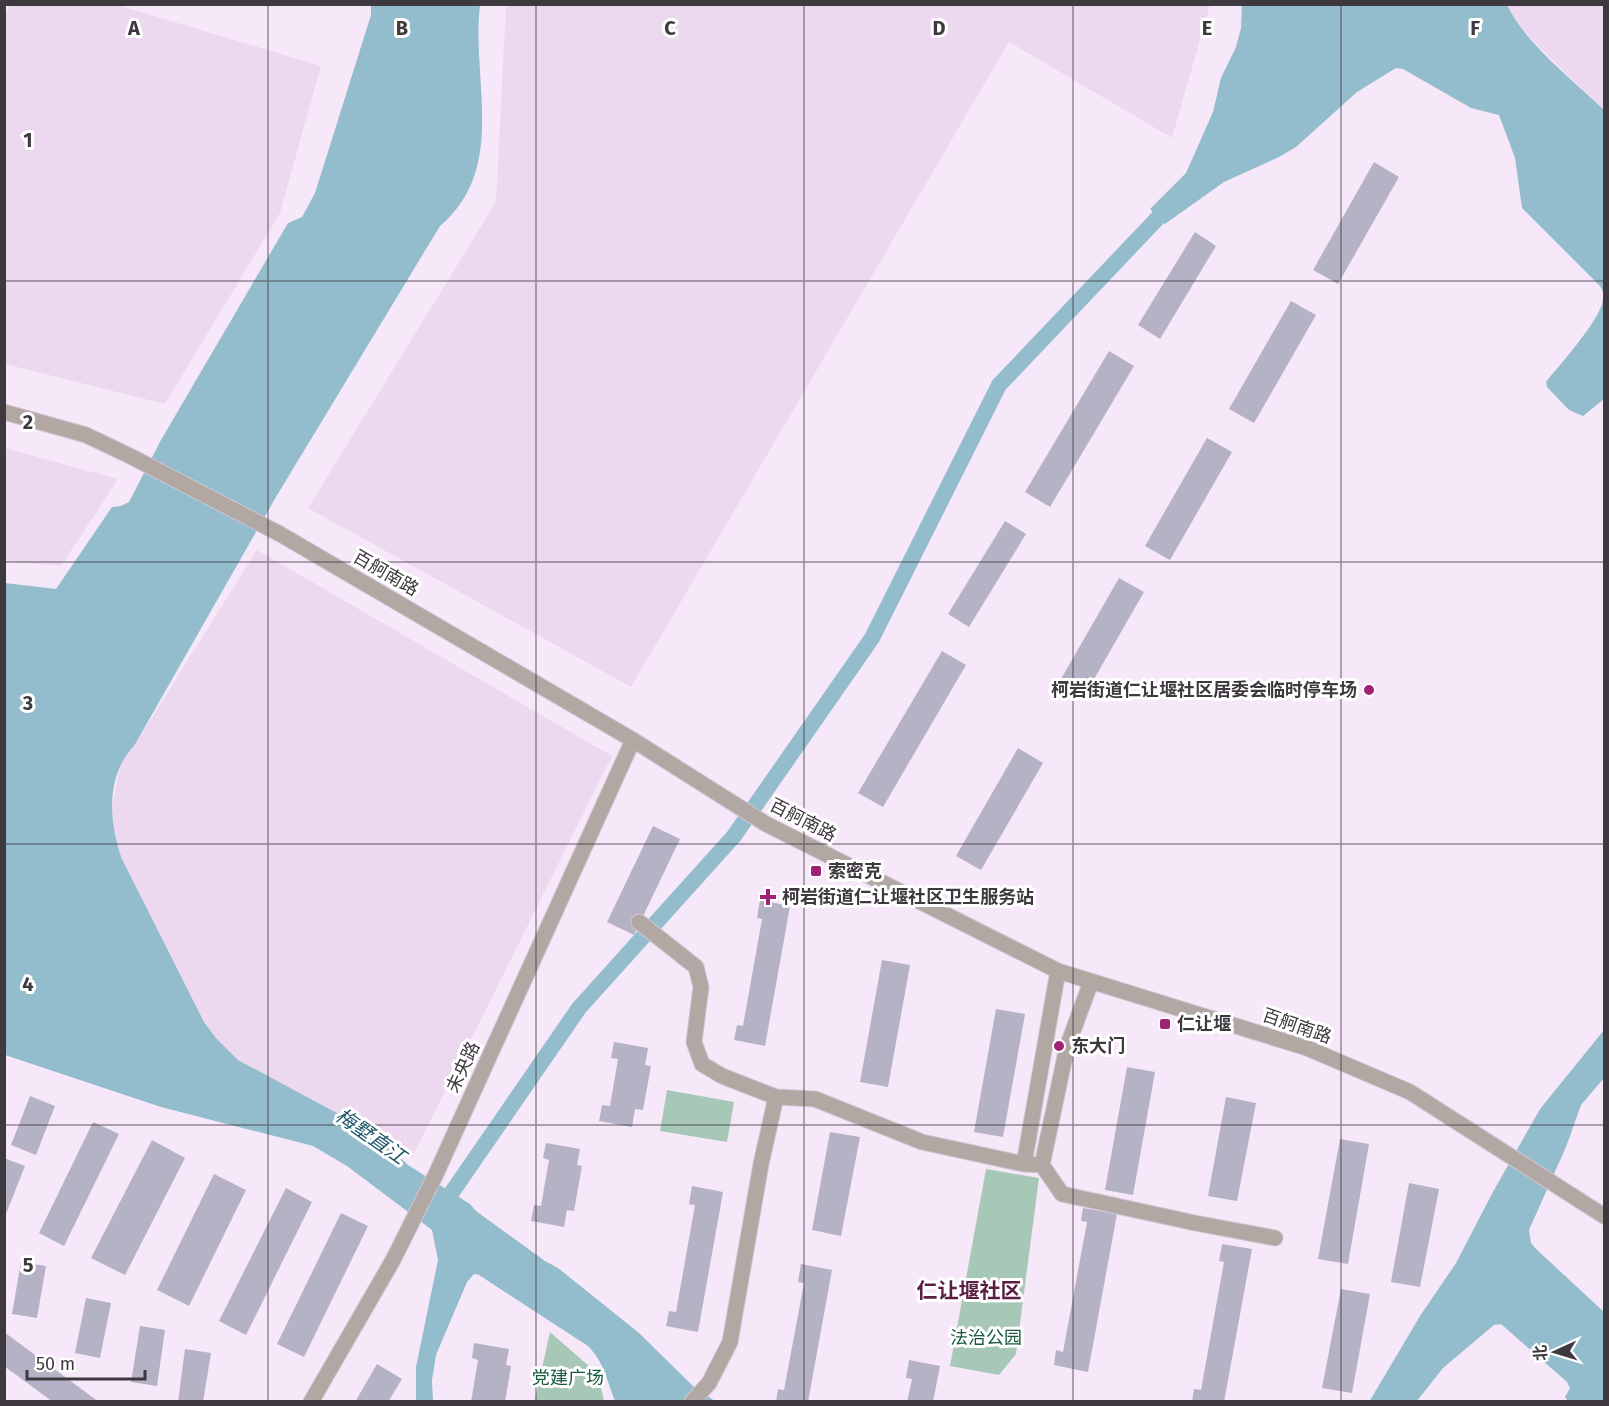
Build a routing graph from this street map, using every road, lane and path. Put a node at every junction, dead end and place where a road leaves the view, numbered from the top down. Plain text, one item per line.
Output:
1 (4, 412) edge
2 (633, 740) junction
3 (639, 922) dead end
4 (1058, 971) junction
5 (1091, 982) junction
6 (776, 1097) junction
7 (1024, 1164) junction
8 (1042, 1165) junction
9 (1605, 1216) edge
10 (1275, 1238) dead end
11 (311, 1401) edge
12 (692, 1401) edge

1 - 2 street, 百舸南路
2 - 4 street, 百舸南路
2 - 11 street, 未央路
3 - 6 street
4 - 5 street, 百舸南路
4 - 7 street
5 - 8 street
5 - 9 street, 百舸南路
6 - 7 street
6 - 12 street
7 - 8 street
8 - 10 street

